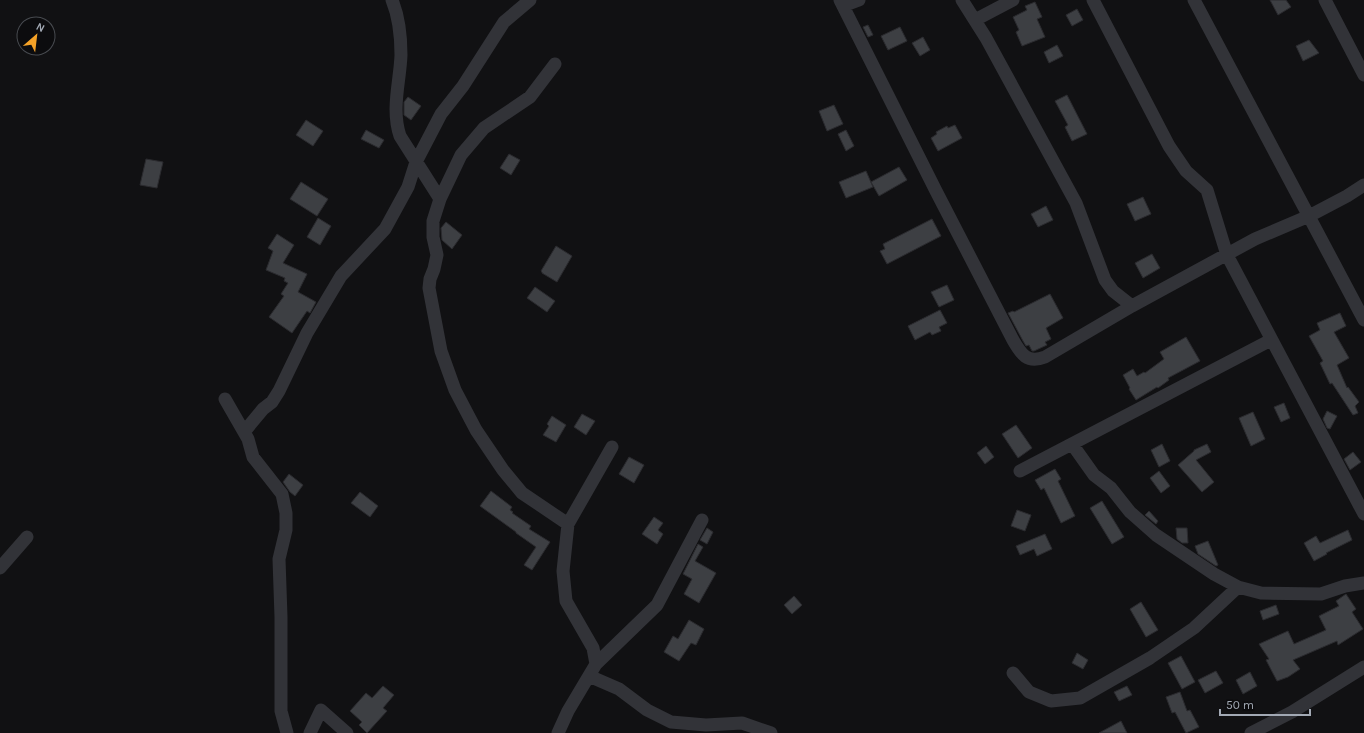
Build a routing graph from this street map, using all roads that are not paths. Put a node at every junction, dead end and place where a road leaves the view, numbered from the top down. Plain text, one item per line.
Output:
1 (392, 0) edge
2 (530, 0) edge
3 (859, 0) edge
4 (962, 0) edge
5 (1013, 0) edge
6 (1094, 0) edge
7 (1194, 0) edge
8 (1325, 0) edge
9 (841, 3) edge
10 (975, 20) junction
11 (555, 64) dead end
12 (1364, 74) edge
13 (416, 162) junction
14 (1364, 185) edge
15 (440, 199) junction
16 (1309, 216) junction
17 (1227, 255) junction
18 (1132, 306) junction
19 (1364, 320) edge
20 (1271, 340) junction
21 (225, 399) dead end
22 (244, 432) junction
23 (1072, 444) junction
24 (612, 447) dead end
25 (1020, 471) dead end
26 (1364, 514) edge
27 (702, 520) dead end
28 (568, 524) junction
29 (27, 538) dead end
30 (0, 568) edge
31 (1364, 583) edge
32 (1238, 587) junction
33 (596, 664) junction
34 (1364, 667) edge
35 (1013, 673) dead end
36 (589, 676) junction
37 (287, 733) edge
38 (310, 733) edge
39 (347, 733) edge
40 (558, 733) edge
41 (770, 733) edge
42 (1251, 733) edge

1 - 13 street
2 - 13 street
3 - 9 street
4 - 10 street
5 - 10 street
6 - 17 street
7 - 16 street
8 - 12 street
9 - 18 street
10 - 18 street
11 - 15 street
13 - 15 street
13 - 22 street
14 - 16 street
15 - 28 street
16 - 17 street
16 - 19 street
17 - 18 street
17 - 20 street
20 - 23 street
20 - 26 street
21 - 22 street
22 - 37 street
23 - 25 street
23 - 32 street
24 - 28 street
27 - 33 street
28 - 33 street
29 - 30 street
31 - 32 street
32 - 35 street
33 - 36 street
34 - 42 street
36 - 40 street
36 - 41 street
38 - 39 street

